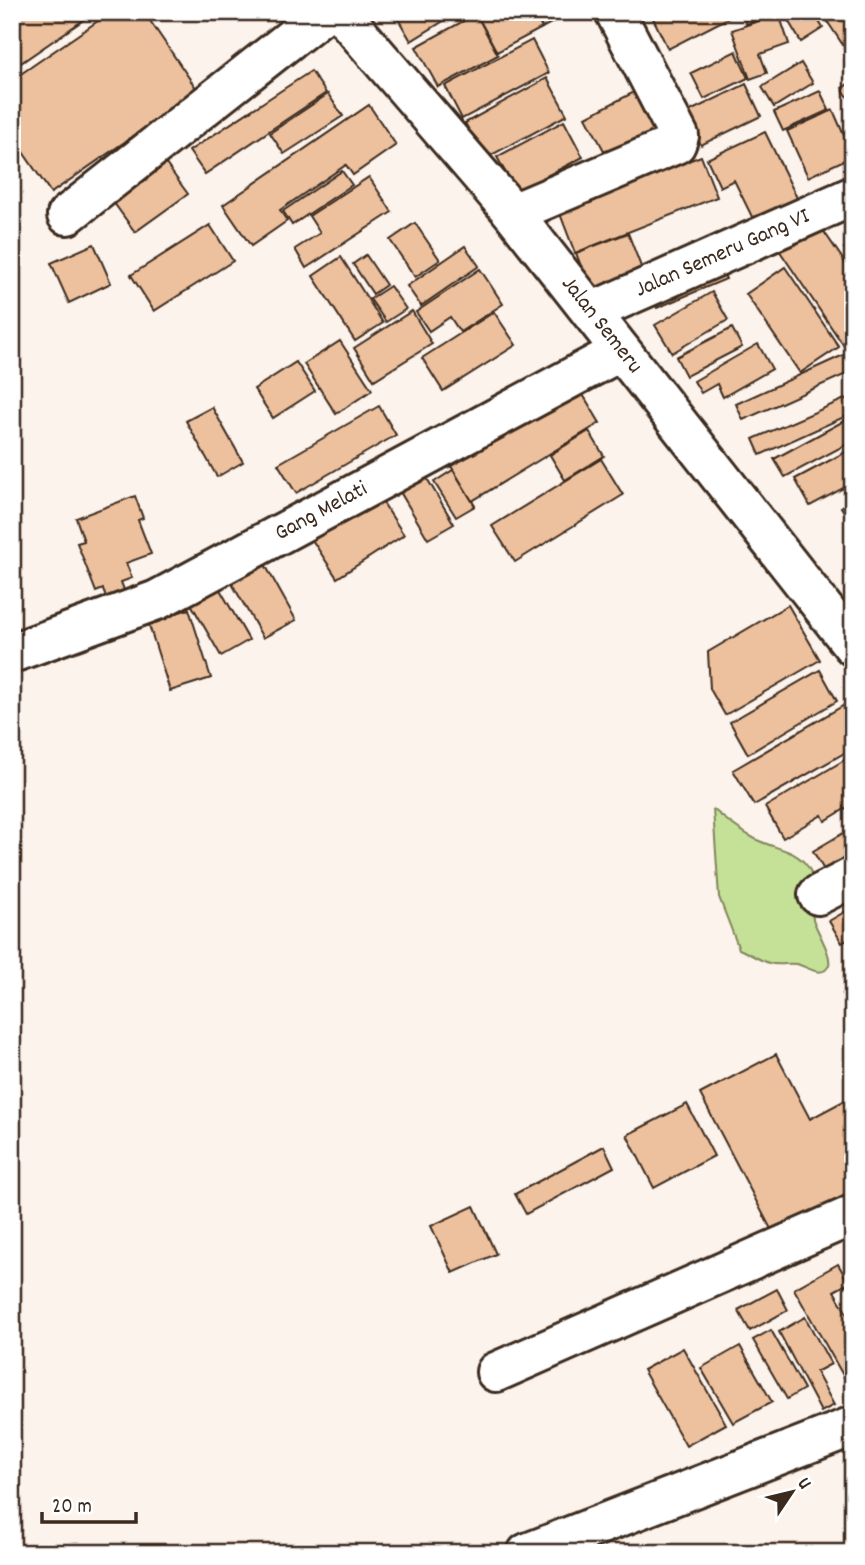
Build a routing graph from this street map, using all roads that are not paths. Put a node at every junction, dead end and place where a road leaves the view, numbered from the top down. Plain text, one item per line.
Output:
1 (325, 12) edge
2 (340, 12) edge
3 (615, 12) edge
4 (853, 197) edge
5 (513, 213) junction
6 (67, 215) dead end
7 (591, 312) junction
8 (621, 351) junction
9 (853, 646) edge
10 (12, 653) edge
11 (853, 877) edge
12 (818, 895) dead end
13 (853, 1215) edge
14 (496, 1372) dead end
15 (853, 1426) edge
16 (527, 1553) edge

1 - 6 main road
2 - 5 main road, Jalan Semeru
3 - 5 main road
4 - 7 main road, Jalan Semeru Gang VI
5 - 7 main road, Jalan Semeru
7 - 8 main road, Jalan Semeru
8 - 9 main road, Jalan Semeru
8 - 10 main road, Gang Melati
11 - 12 main road
13 - 14 main road
15 - 16 main road

